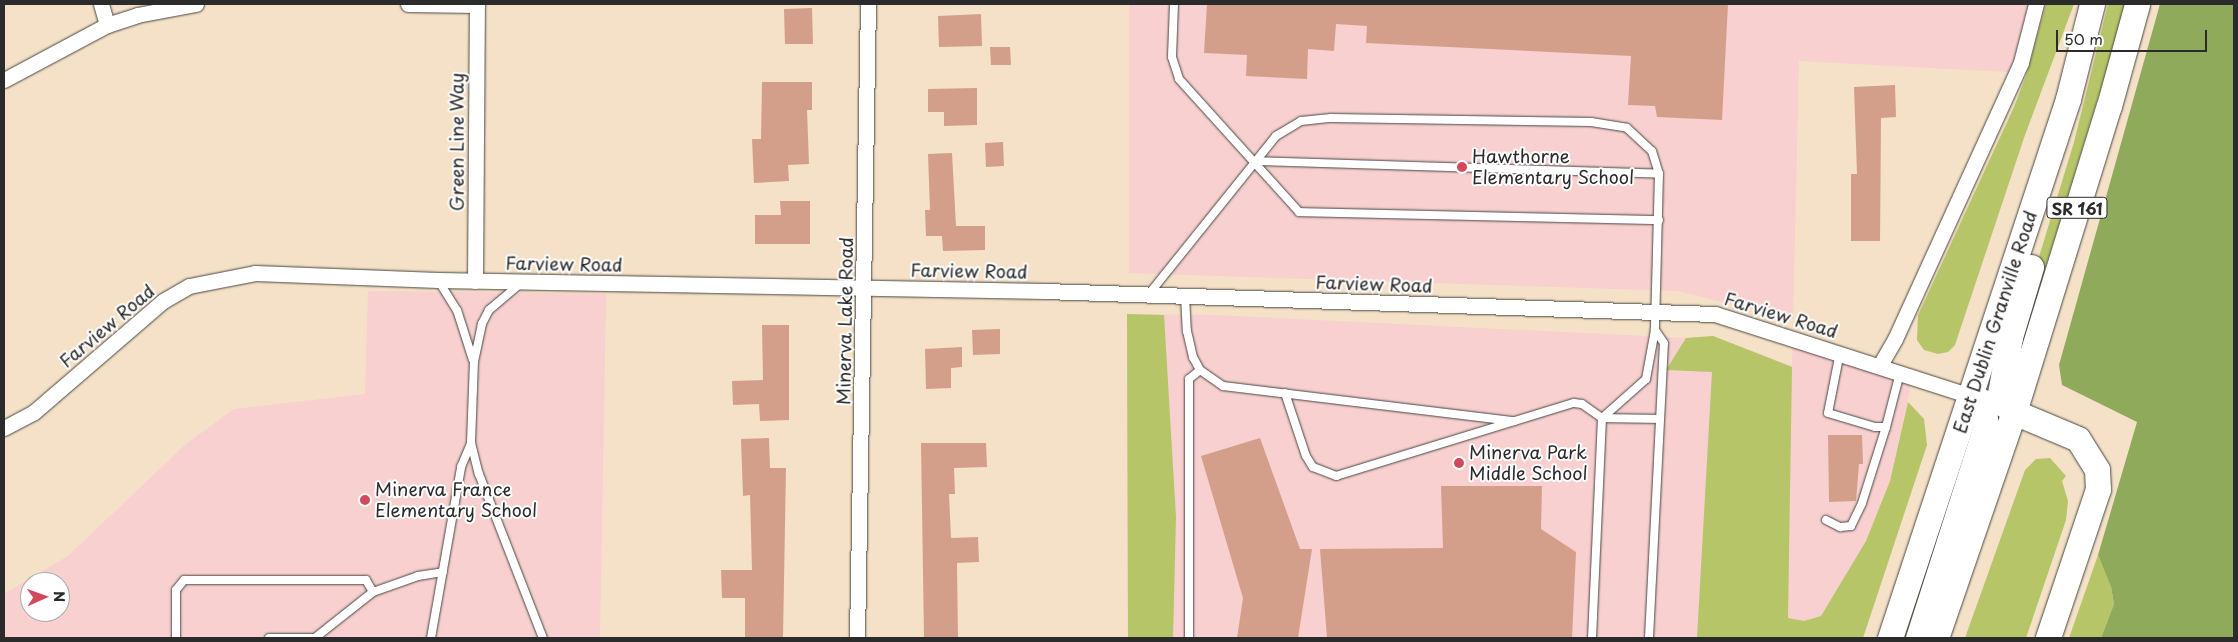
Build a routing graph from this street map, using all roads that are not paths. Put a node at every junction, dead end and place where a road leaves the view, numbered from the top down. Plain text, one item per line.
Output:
1 (100, 4) edge
2 (196, 4) edge
3 (408, 4) edge
4 (868, 4) edge
5 (1174, 4) edge
6 (2036, 4) edge
7 (2092, 4) edge
8 (2137, 4) edge
9 (477, 5) edge
10 (107, 25) junction
11 (4, 80) edge
12 (2058, 132) junction
13 (1255, 161) junction
14 (1659, 174) junction
15 (1659, 220) junction
16 (438, 280) junction
17 (475, 281) junction
18 (523, 282) junction
19 (865, 289) junction
20 (1150, 294) junction
21 (1185, 296) junction
22 (1654, 310) junction
23 (1655, 330) junction
24 (1840, 352) junction
25 (474, 361) junction
26 (1880, 365) junction
27 (1200, 370) junction
28 (1900, 372) junction
29 (1285, 393) junction
30 (1971, 396) junction
31 (2014, 412) junction
32 (1602, 418) junction
33 (1659, 419) junction
34 (1517, 421) junction
35 (1886, 427) junction
36 (4, 428) edge
37 (471, 443) junction
38 (1826, 520) dead end
39 (443, 572) junction
40 (373, 592) junction
41 (176, 638) edge
42 (269, 638) edge
43 (432, 638) edge
44 (542, 638) edge
45 (857, 638) edge
46 (1189, 638) edge
47 (1592, 638) edge
48 (1649, 638) edge
49 (1890, 638) edge
50 (1918, 638) edge
51 (1936, 638) edge
52 (2048, 638) edge

1 - 10 street
2 - 10 street
3 - 9 street
4 - 19 street, Minerva Lake Road
5 - 13 lane
6 - 26 street
7 - 12 main road, East Dublin Granville Road / SR 161
8 - 31 main road, SR 161
9 - 17 street, Green Line Way
10 - 11 street
12 - 30 main road, East Dublin Granville Road / SR 161
12 - 31 main road
13 - 14 lane
13 - 14 lane
13 - 15 lane
13 - 20 lane
14 - 15 lane
15 - 22 lane
16 - 17 street, Farview Road
16 - 25 lane
16 - 36 street, Farview Road
17 - 18 street, Farview Road
18 - 19 street, Farview Road
18 - 25 lane
19 - 20 street, Farview Road
19 - 45 street, Minerva Lake Road
20 - 21 street, Farview Road
21 - 22 street, Farview Road
21 - 27 lane
22 - 23 lane
22 - 24 street, Farview Road
23 - 32 lane
23 - 33 lane
24 - 26 street, Farview Road
24 - 35 lane
25 - 37 lane
26 - 28 street, Farview Road
27 - 29 lane
27 - 46 lane
28 - 30 street, Farview Road
28 - 35 lane
29 - 34 lane
29 - 34 lane
30 - 49 main road, East Dublin Granville Road / SR 161
30 - 50 main road
31 - 51 main road, SR 161
31 - 52 main road
32 - 33 lane
32 - 34 lane
32 - 47 lane
33 - 48 lane
35 - 38 lane
37 - 39 lane
37 - 44 lane
39 - 40 lane
39 - 43 lane
40 - 41 lane
40 - 42 lane

